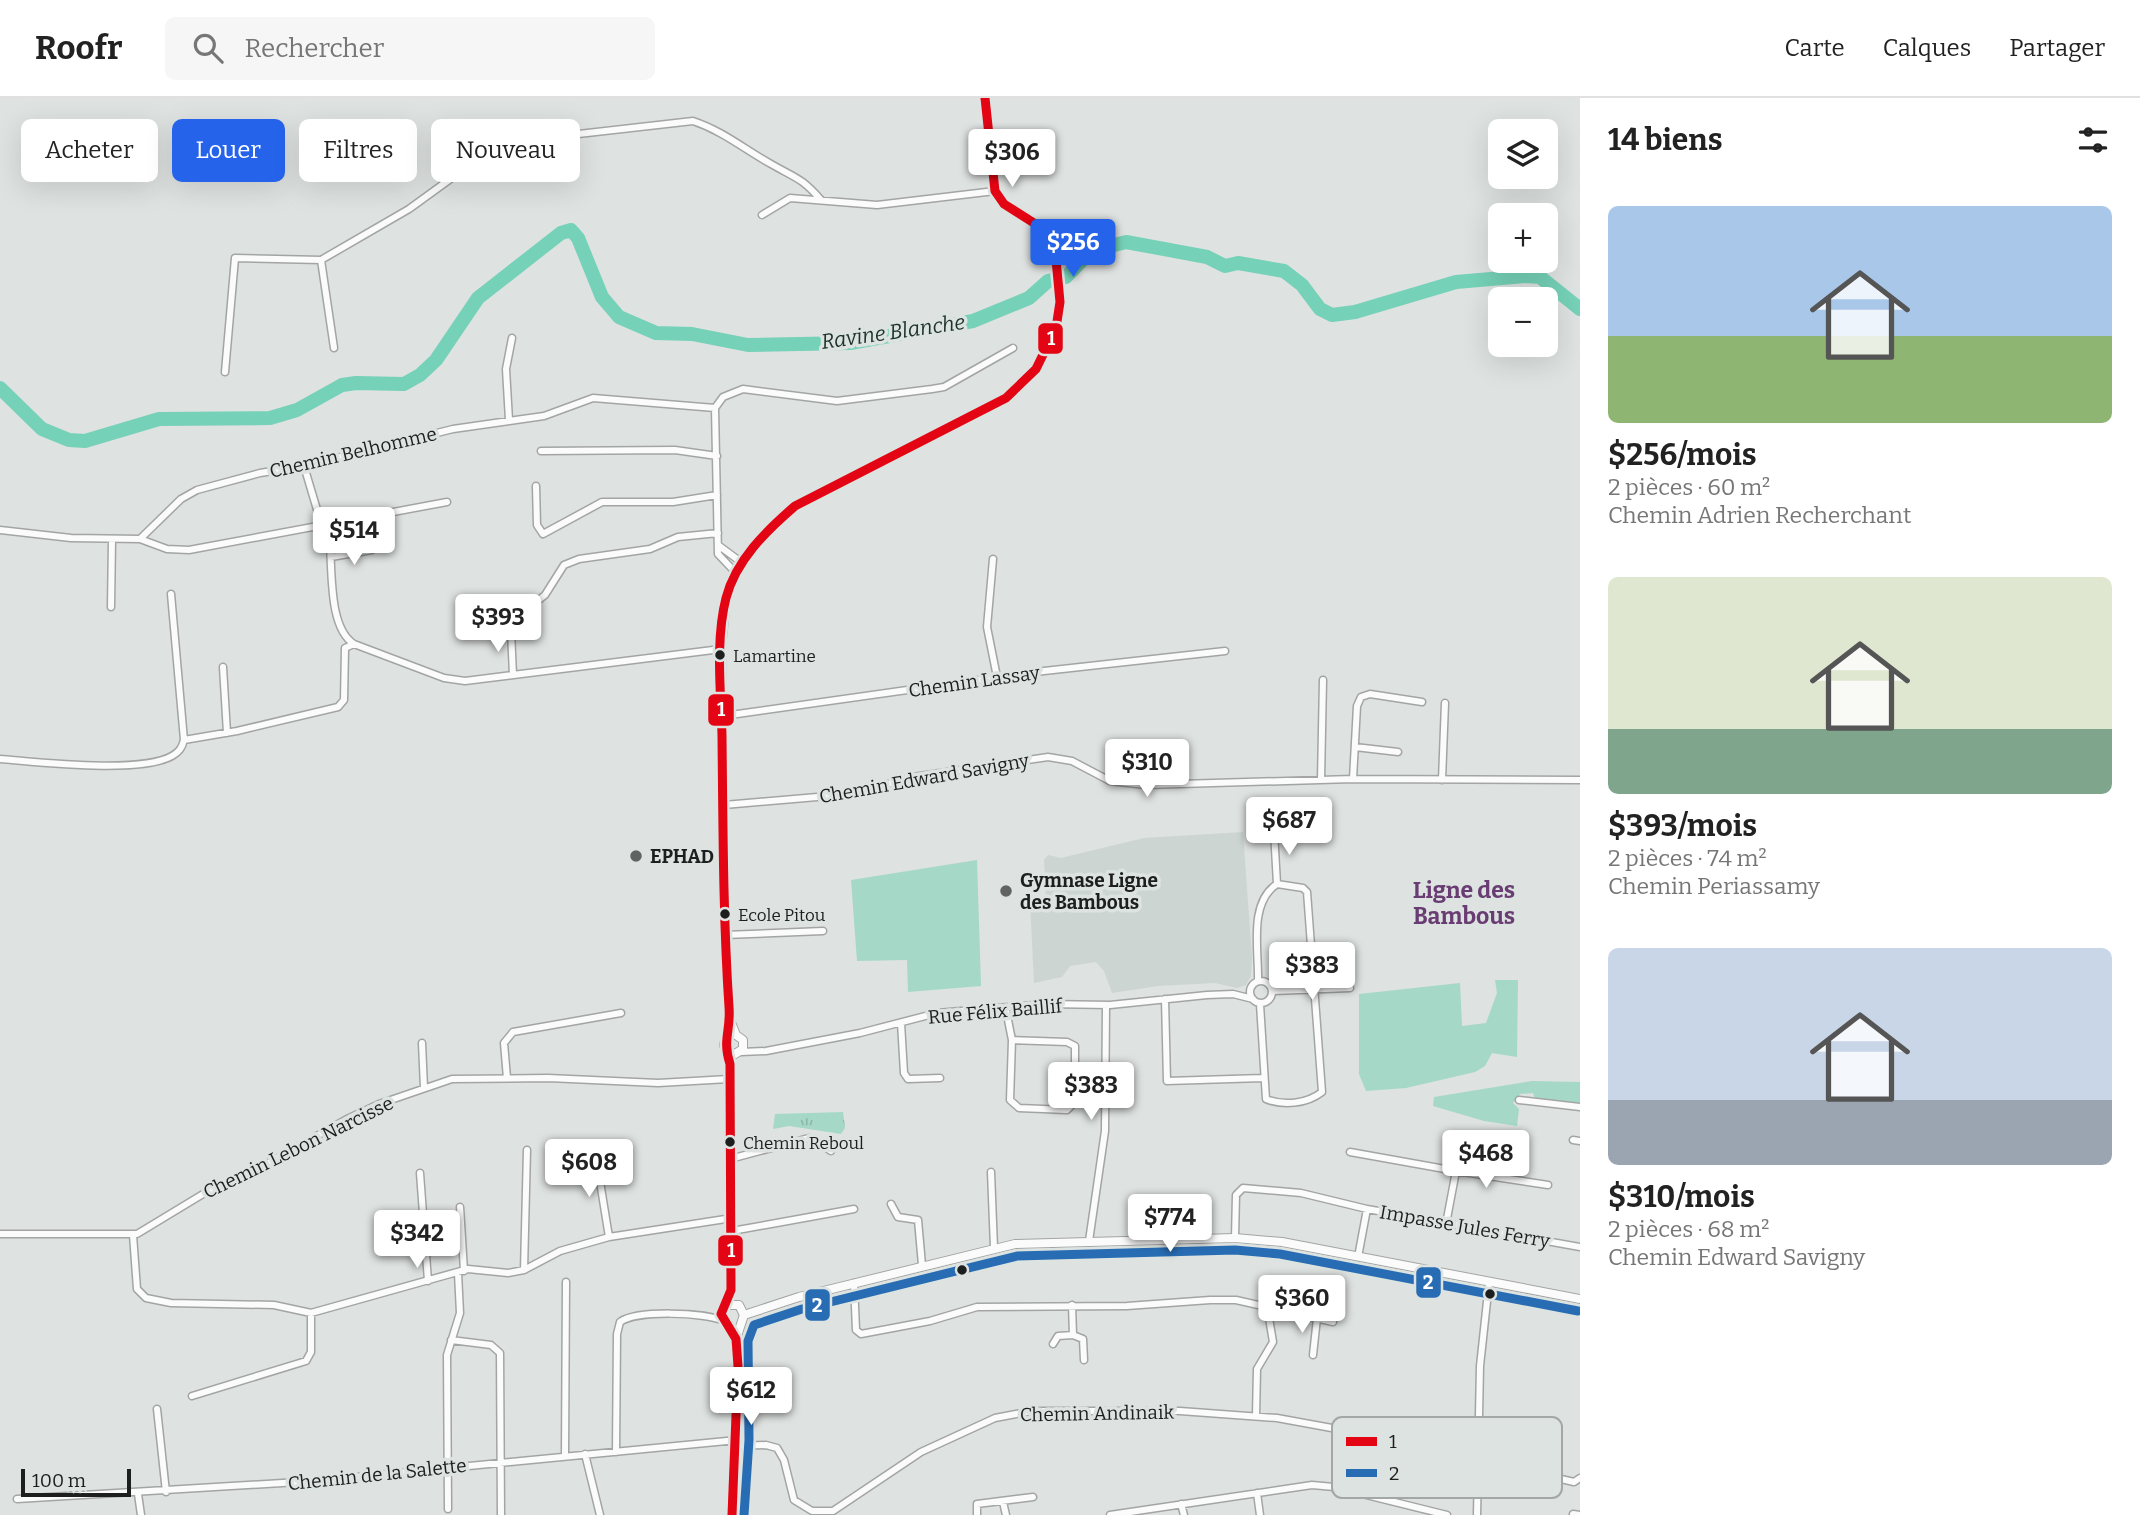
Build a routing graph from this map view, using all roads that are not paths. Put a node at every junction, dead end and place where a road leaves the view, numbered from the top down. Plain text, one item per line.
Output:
1 (985, 98) edge
2 (995, 191) junction
3 (821, 200) junction
4 (762, 215) dead end
5 (321, 260) junction
6 (513, 338) dead end
7 (334, 348) dead end
8 (1013, 348) dead end
9 (225, 372) dead end
10 (716, 411) junction
11 (509, 420) junction
12 (541, 452) dead end
13 (717, 456) junction
14 (304, 466) junction
15 (536, 486) dead end
16 (718, 495) junction
17 (447, 502) dead end
18 (321, 523) junction
19 (0, 530) edge
20 (718, 533) junction
21 (140, 539) junction
22 (112, 540) junction
23 (718, 545) junction
24 (372, 551) dead end
25 (331, 557) junction
26 (993, 559) dead end
27 (741, 562) junction
28 (736, 573) junction
29 (172, 594) dead end
30 (111, 607) dead end
31 (515, 619) dead end
32 (510, 631) dead end
33 (354, 645) junction
34 (721, 649) junction
35 (1226, 651) dead end
36 (223, 667) dead end
37 (513, 675) junction
38 (997, 677) junction
39 (1323, 680) dead end
40 (1422, 702) dead end
41 (1445, 703) dead end
42 (723, 716) junction
43 (226, 733) junction
44 (184, 740) junction
45 (1355, 747) junction
46 (1398, 752) dead end
47 (0, 759) edge
48 (1353, 779) junction
49 (1321, 780) junction
50 (1442, 780) junction
51 (1580, 780) edge
52 (724, 805) junction
53 (1274, 831) dead end
54 (1278, 884) junction
55 (823, 931) dead end
56 (724, 935) junction
57 (1258, 981) junction
58 (1251, 987) junction
59 (1314, 988) junction
60 (1350, 988) dead end
61 (1273, 991) junction
62 (1233, 994) junction
63 (1165, 999) junction
64 (1253, 999) junction
65 (1260, 1004) junction
66 (1106, 1005) junction
67 (1006, 1010) junction
68 (621, 1013) dead end
69 (730, 1020) junction
70 (901, 1023) junction
71 (739, 1037) junction
72 (726, 1039) junction
73 (1012, 1040) junction
74 (422, 1043) dead end
75 (760, 1050) junction
76 (726, 1051) junction
77 (739, 1053) junction
78 (730, 1064) junction
79 (940, 1077) dead end
80 (507, 1078) junction
81 (1263, 1078) junction
82 (729, 1079) junction
83 (424, 1088) junction
84 (1519, 1100) dead end
85 (1580, 1107) edge
86 (527, 1150) dead end
87 (831, 1151) dead end
88 (1350, 1152) dead end
89 (596, 1157) dead end
90 (730, 1159) junction
91 (1456, 1171) junction
92 (991, 1172) dead end
93 (420, 1173) dead end
94 (1548, 1185) dead end
95 (891, 1204) dead end
96 (460, 1207) dead end
97 (854, 1209) dead end
98 (1367, 1209) junction
99 (732, 1218) junction
100 (1446, 1224) junction
101 (732, 1231) junction
102 (0, 1234) edge
103 (133, 1234) junction
104 (609, 1237) junction
105 (1235, 1238) junction
106 (1089, 1241) junction
107 (1580, 1247) edge
108 (994, 1248) junction
109 (1359, 1258) junction
110 (922, 1265) junction
111 (524, 1270) junction
112 (461, 1272) junction
113 (428, 1281) junction
114 (566, 1282) dead end
115 (854, 1283) junction
116 (1489, 1283) junction
117 (731, 1290) junction
118 (1580, 1298) edge
119 (1072, 1306) junction
120 (1267, 1306) junction
121 (725, 1307) junction
122 (311, 1313) junction
123 (742, 1313) junction
124 (707, 1314) junction
125 (1317, 1318) junction
126 (725, 1322) junction
127 (1333, 1322) dead end
128 (1073, 1335) junction
129 (736, 1339) junction
130 (451, 1340) junction
131 (1053, 1344) dead end
132 (1313, 1355) dead end
133 (1084, 1360) dead end
134 (192, 1396) dead end
135 (157, 1409) dead end
136 (1256, 1416) junction
137 (1479, 1417) edge
138 (1332, 1427) edge
139 (736, 1443) junction
140 (616, 1452) junction
141 (586, 1454) junction
142 (565, 1455) junction
143 (500, 1462) junction
144 (448, 1467) junction
145 (1580, 1478) edge
146 (1562, 1479) edge
147 (1332, 1487) edge
148 (166, 1492) junction
149 (1257, 1493) junction
150 (138, 1494) junction
151 (1033, 1497) dead end
152 (1378, 1498) edge
153 (17, 1500) dead end
154 (1003, 1502) junction
155 (1181, 1504) junction
156 (448, 1509) dead end
157 (1573, 1514) edge
158 (141, 1515) edge
159 (501, 1515) edge
160 (600, 1515) edge
161 (732, 1515) edge
162 (977, 1515) edge
163 (1006, 1515) edge
164 (1110, 1515) edge
165 (1184, 1515) edge
166 (1260, 1515) edge
167 (1447, 1515) edge
168 (1580, 1515) edge

1 - 2 main road
2 - 3 street
2 - 27 main road
3 - 4 street
3 - 5 street
5 - 7 street
5 - 9 street
6 - 11 street
8 - 10 street
10 - 11 street, Chemin Belhomme
10 - 13 street
11 - 14 street, Chemin Belhomme
12 - 13 street
13 - 16 street
14 - 18 street
14 - 21 street, Chemin Belhomme
15 - 16 street
16 - 20 street
17 - 18 street
18 - 21 street
18 - 25 street
19 - 22 street
20 - 23 street
20 - 31 street
21 - 22 street
22 - 30 street
23 - 27 street
23 - 28 street
24 - 25 street
25 - 33 street
26 - 38 street
27 - 28 main road
28 - 34 main road
29 - 44 street
32 - 37 street
33 - 37 street
33 - 43 street
34 - 37 street
34 - 42 main road
35 - 38 street, Chemin Lassay
36 - 43 street
38 - 42 street, Chemin Lassay
39 - 49 street
40 - 45 street
41 - 50 street
42 - 52 main road
43 - 44 street
44 - 47 street
45 - 46 street
45 - 48 street
48 - 49 street, Chemin Edward Savigny
48 - 50 street, Chemin Edward Savigny
49 - 52 street, Chemin Edward Savigny
50 - 51 street, Chemin Edward Savigny
52 - 56 main road
53 - 54 street
54 - 57 street
54 - 59 street
55 - 56 street
56 - 69 main road
57 - 58 street
57 - 61 street
58 - 62 street, Rue Félix Baillif
58 - 64 street
59 - 60 street
59 - 61 street
59 - 81 street
61 - 65 street
62 - 63 street, Rue Félix Baillif
62 - 64 street, Rue Félix Baillif
63 - 66 street, Rue Félix Baillif
63 - 81 street
64 - 65 street
65 - 81 street
66 - 67 street, Rue Félix Baillif
66 - 106 street
67 - 70 street, Rue Félix Baillif
67 - 73 street
68 - 80 street
69 - 71 main road
69 - 72 main road
70 - 75 street, Rue Félix Baillif
70 - 79 street
71 - 72 main road
71 - 75 street
71 - 77 main road
72 - 76 main road
73 - 73 street
74 - 83 street
75 - 77 street, Rue Félix Baillif
76 - 77 main road
76 - 78 main road
77 - 78 main road
78 - 82 main road
80 - 82 street, Chemin Lebon Narcisse
80 - 83 street, Chemin Lebon Narcisse
82 - 90 main road
83 - 103 street, Chemin Lebon Narcisse
84 - 85 street
86 - 111 street
87 - 90 street
88 - 91 street
89 - 104 street
90 - 99 main road
91 - 94 street
91 - 100 street
92 - 108 street
93 - 113 street
95 - 110 street
96 - 112 street
97 - 101 street
98 - 100 street, Impasse Jules Ferry
98 - 105 street, Impasse Jules Ferry
98 - 109 street
99 - 101 main road
99 - 104 street
100 - 107 street, Impasse Jules Ferry
101 - 117 main road
102 - 103 street, Chemin Lebon Narcisse
103 - 122 street
104 - 111 street
105 - 106 main road
105 - 109 main road
106 - 108 main road
108 - 110 main road
109 - 116 main road
110 - 115 main road
111 - 112 street
112 - 113 street
112 - 130 street
113 - 122 street
114 - 142 street
115 - 119 street
115 - 123 main road
116 - 118 main road
116 - 137 street
117 - 121 main road
117 - 123 main road
119 - 120 street
119 - 128 street
120 - 125 street
120 - 136 street
121 - 123 main road
121 - 124 street
121 - 126 main road
122 - 134 street
123 - 126 main road
123 - 129 main road
124 - 126 street
124 - 140 street
125 - 127 street
125 - 132 street
126 - 129 main road
128 - 131 street
128 - 133 street
129 - 139 main road
130 - 143 street
130 - 144 street
135 - 148 street
136 - 138 street, Chemin Andinaik
136 - 139 street, Chemin Andinaik
139 - 140 street, Chemin de la Salette
139 - 161 main road
140 - 141 street, Chemin de la Salette
141 - 142 street, Chemin de la Salette
141 - 160 street
142 - 143 street, Chemin de la Salette
143 - 144 street, Chemin de la Salette
143 - 159 street
144 - 148 street, Chemin de la Salette
144 - 156 street
145 - 146 street, Chemin Andinaik
147 - 149 street
148 - 150 street, Chemin de la Salette
149 - 155 street
149 - 166 street
150 - 153 street, Chemin de la Salette
150 - 158 street
151 - 154 street
152 - 167 street
154 - 162 street
154 - 163 street
155 - 164 street
155 - 165 street
157 - 168 street

